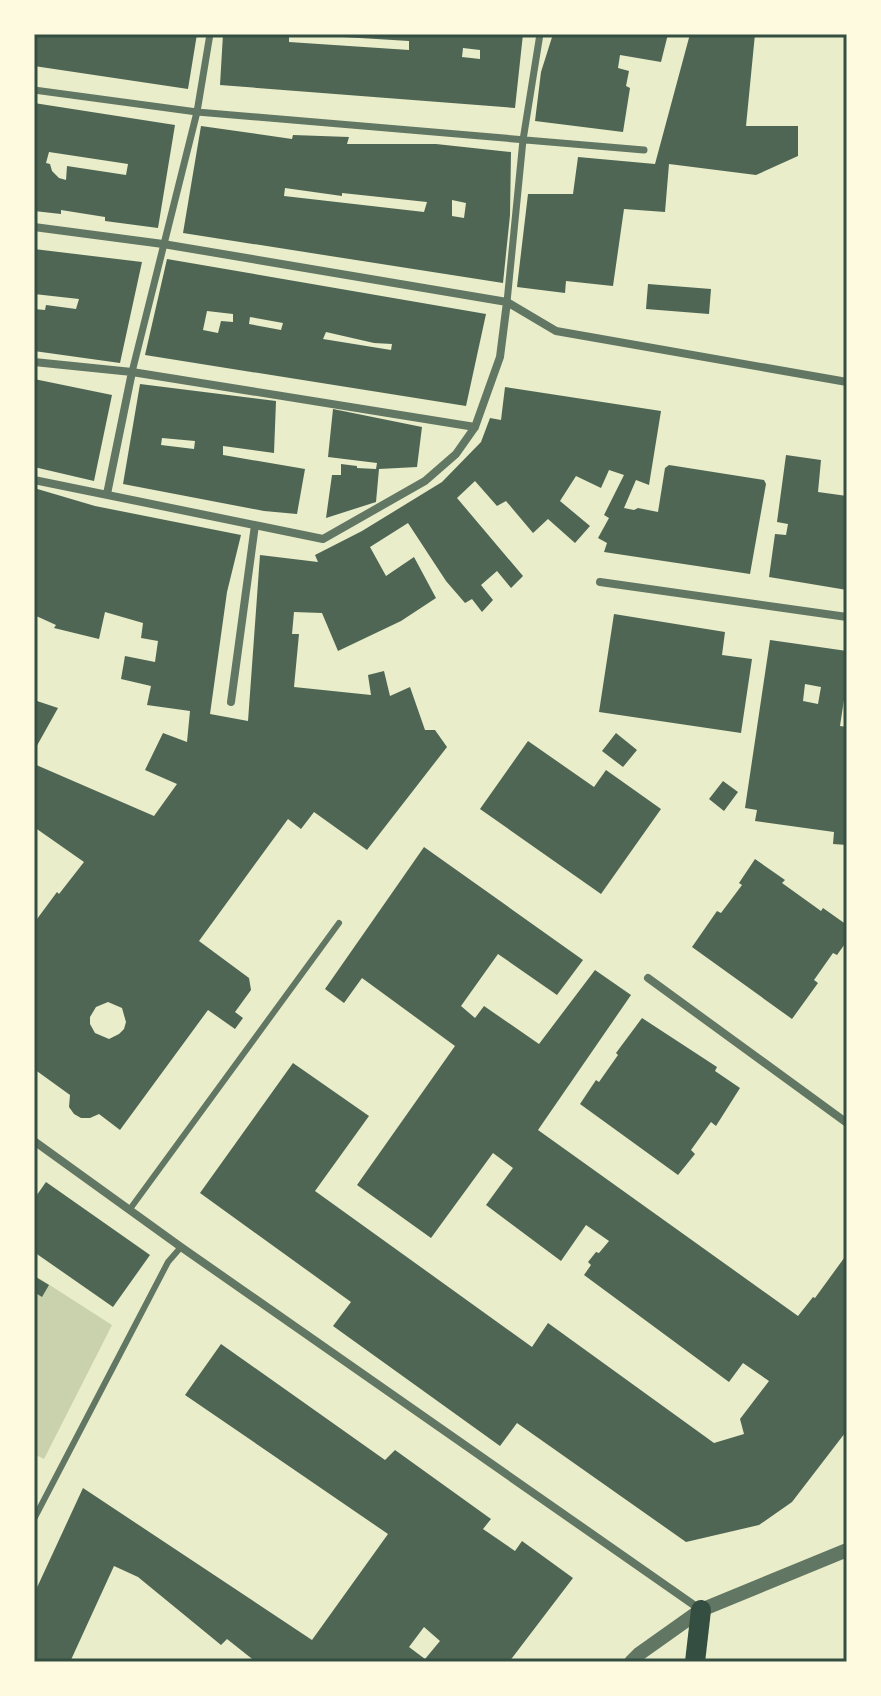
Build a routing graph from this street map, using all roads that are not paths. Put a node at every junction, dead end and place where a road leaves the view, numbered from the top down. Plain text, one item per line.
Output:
1 (210, 34) edge
2 (540, 34) edge
3 (34, 90) edge
4 (197, 112) junction
5 (523, 140) junction
6 (644, 150) dead end
7 (34, 227) edge
8 (163, 244) junction
9 (507, 302) junction
10 (34, 362) edge
11 (132, 372) junction
12 (847, 382) edge
13 (475, 427) junction
14 (34, 480) edge
15 (107, 494) junction
16 (255, 525) junction
17 (600, 582) dead end
18 (847, 617) edge
19 (231, 702) dead end
20 (339, 923) dead end
21 (648, 978) dead end
22 (847, 1123) edge
23 (34, 1141) edge
24 (130, 1209) junction
25 (181, 1247) junction
26 (34, 1519) edge
27 (847, 1550) edge
28 (701, 1610) junction
29 (631, 1662) edge
30 (695, 1662) edge

1 - 4 street
2 - 5 street
3 - 4 street
4 - 5 street
4 - 8 street
5 - 6 street
5 - 9 street
7 - 8 street
8 - 9 street
8 - 11 street
9 - 12 street
9 - 13 street
10 - 11 street
11 - 13 street
11 - 15 street
13 - 16 street
14 - 15 street
15 - 16 street
16 - 19 street
17 - 18 street
20 - 24 lane
21 - 22 street
23 - 24 street
24 - 25 street
25 - 26 lane
25 - 28 street
27 - 28 street
28 - 29 street
28 - 30 main road

